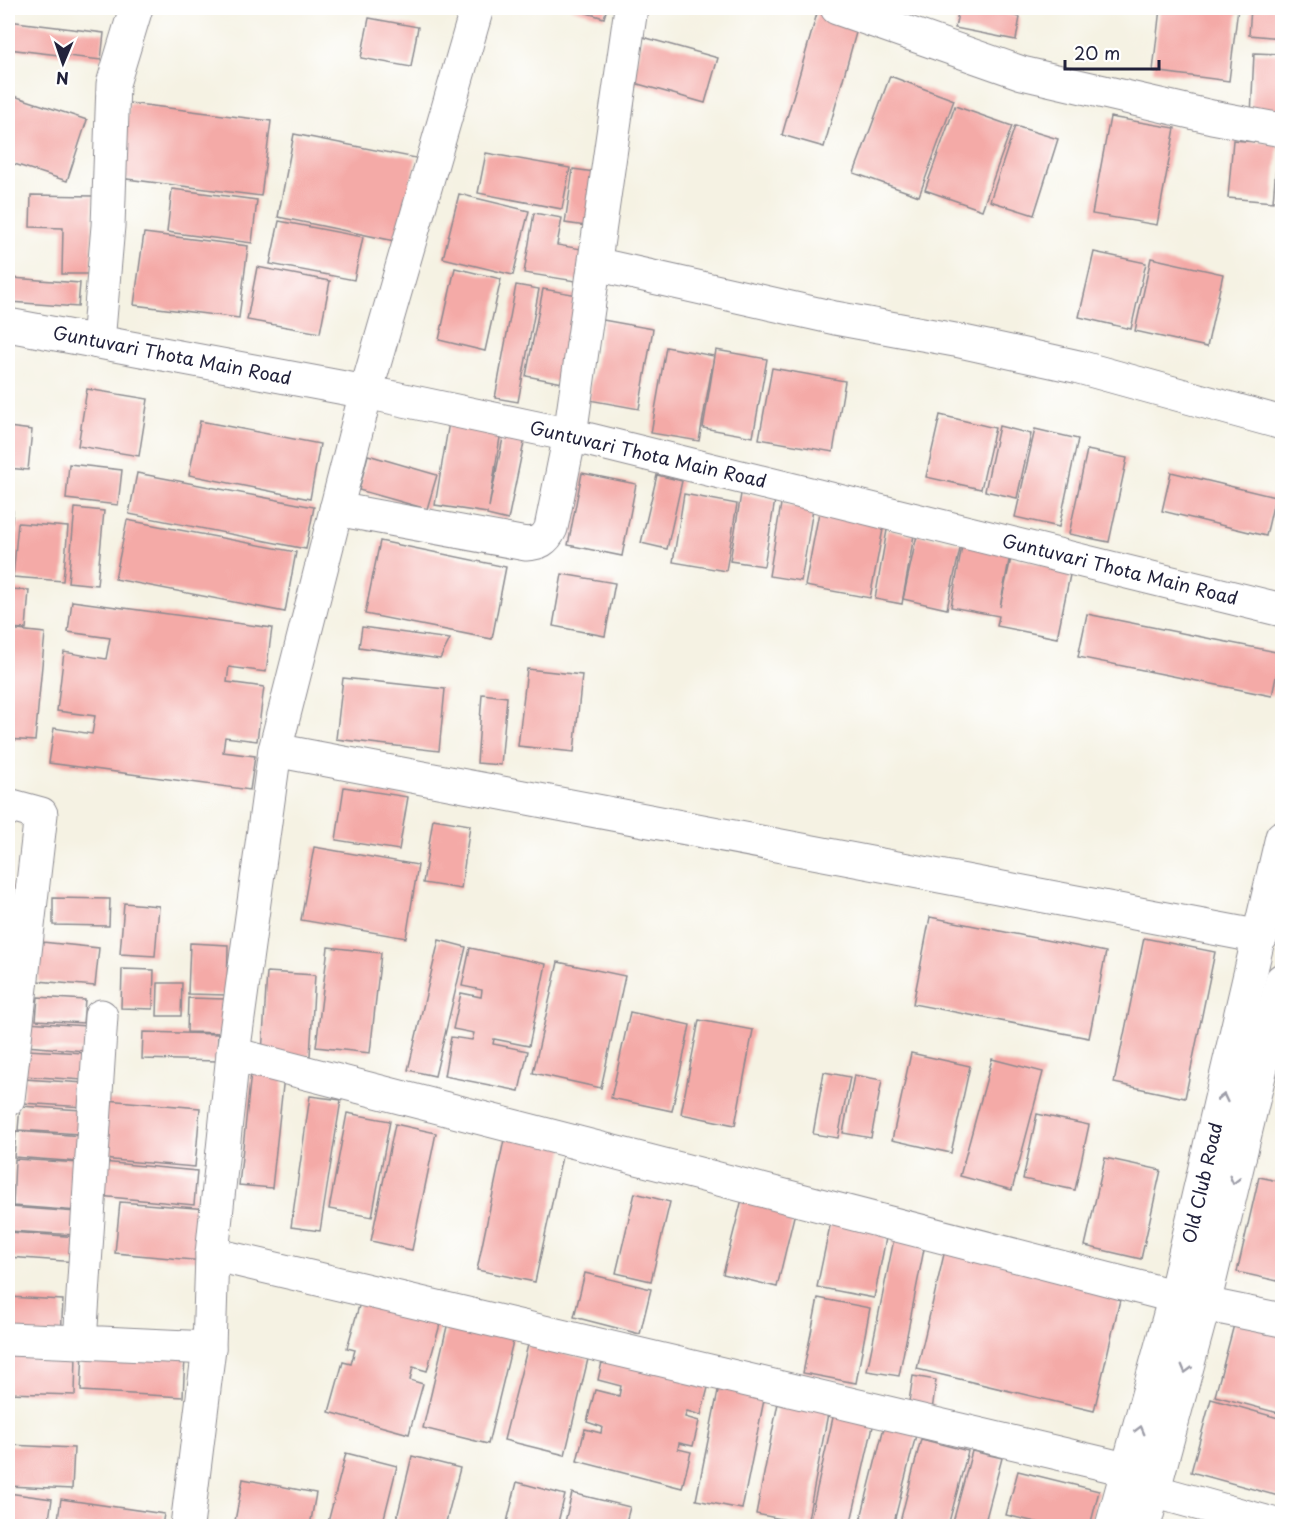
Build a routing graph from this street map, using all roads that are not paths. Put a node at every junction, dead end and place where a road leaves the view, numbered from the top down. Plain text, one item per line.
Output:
1 (136, 8) edge
2 (477, 8) edge
3 (631, 8) edge
4 (837, 8) edge
5 (1282, 130) edge
6 (595, 264) junction
7 (8, 325) edge
8 (98, 342) junction
9 (366, 392) junction
10 (1282, 423) edge
11 (570, 435) junction
12 (336, 510) junction
13 (1282, 610) edge
14 (275, 750) junction
15 (8, 805) edge
16 (1282, 837) edge
17 (1261, 937) junction
18 (1282, 980) edge
19 (101, 1016) dead end
20 (233, 1054) junction
21 (8, 1099) edge
22 (212, 1254) junction
23 (1190, 1300) junction
24 (1282, 1320) edge
25 (8, 1339) edge
26 (80, 1342) junction
27 (209, 1348) junction
28 (1141, 1480) junction
29 (187, 1527) edge
30 (1112, 1527) edge
31 (1144, 1527) edge
32 (1280, 1527) edge

1 - 8 street
2 - 9 street
3 - 6 street
4 - 5 street
6 - 10 street
6 - 11 street
7 - 8 street, Guntuvari Thota Main Road
8 - 9 street, Guntuvari Thota Main Road
9 - 11 street, Guntuvari Thota Main Road
9 - 12 street
11 - 12 street
11 - 13 street, Guntuvari Thota Main Road
12 - 14 street
14 - 17 street
14 - 20 street
15 - 21 street
16 - 17 street, Old Club Road
23 -> 17 street, Old Club Road
18 -> 23 street, Old Club Road
19 - 26 street
20 - 22 street
20 - 23 street
22 - 27 street
22 - 28 street
23 - 24 street
23 - 28 street, Old Club Road
25 - 26 street
26 - 27 street
27 - 29 street
28 - 30 street, Old Club Road
28 - 31 street, Old Club Road
28 - 32 street

